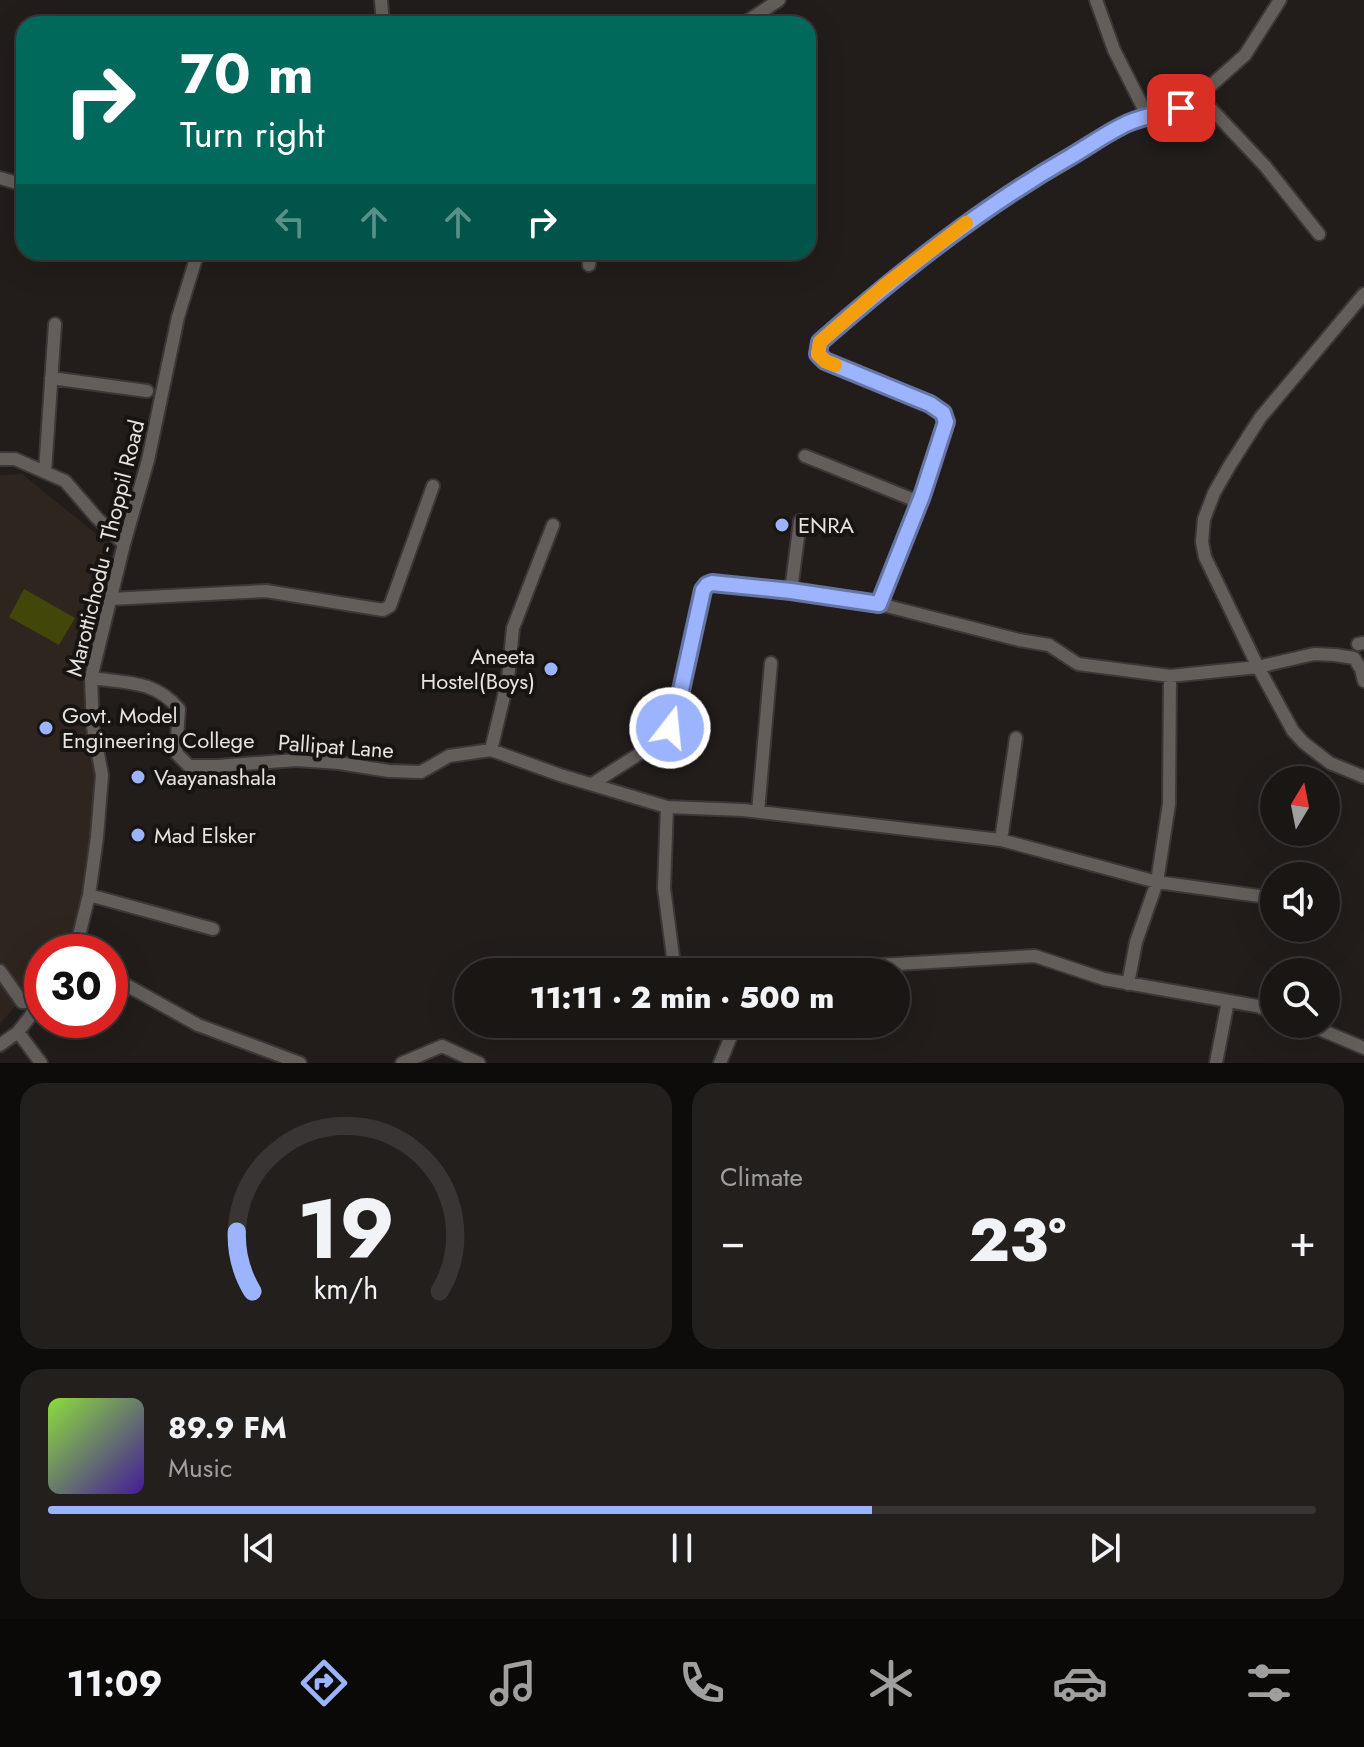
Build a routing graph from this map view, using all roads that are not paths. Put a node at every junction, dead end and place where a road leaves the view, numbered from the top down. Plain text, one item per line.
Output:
1 (779, 0) edge
2 (1096, 0) edge
3 (1280, 0) edge
4 (755, 16) edge
5 (1199, 96) junction
6 (1148, 117) junction
7 (1319, 234) dead end
8 (196, 260) edge
9 (1364, 294) edge
10 (55, 324) dead end
11 (51, 378) junction
12 (147, 391) dead end
13 (805, 456) dead end
14 (0, 459) edge
15 (45, 472) junction
16 (433, 486) dead end
17 (919, 502) junction
18 (800, 521) dead end
19 (553, 525) dead end
20 (124, 544) junction
21 (791, 591) junction
22 (110, 599) junction
23 (879, 604) junction
24 (771, 663) dead end
25 (1258, 667) junction
26 (1170, 676) junction
27 (91, 678) junction
28 (1364, 681) edge
29 (1016, 738) dead end
30 (491, 750) junction
31 (1364, 777) edge
32 (592, 784) junction
33 (667, 807) junction
34 (758, 812) junction
35 (1001, 840) junction
36 (1157, 882) junction
37 (89, 895) junction
38 (1260, 896) edge
39 (213, 929) dead end
40 (79, 934) edge
41 (673, 958) edge
42 (910, 963) edge
43 (0, 971) edge
44 (1128, 984) junction
45 (128, 986) edge
46 (1228, 1001) junction
47 (24, 1002) edge
48 (1260, 1007) edge
49 (24, 1024) edge
50 (18, 1032) junction
51 (1340, 1038) edge
52 (730, 1039) edge
53 (0, 1045) edge
54 (1364, 1048) edge
55 (41, 1063) edge
56 (300, 1063) edge
57 (402, 1063) edge
58 (479, 1063) edge
59 (720, 1063) edge
60 (1216, 1063) edge

1 - 4 street
2 - 6 street
3 - 5 street
5 - 6 street
5 - 7 street
6 - 17 street
8 - 20 street, Marottichodu - Thoppil Road
9 - 25 street
10 - 11 street
11 - 12 street
11 - 15 street
13 - 17 street
14 - 15 street
15 - 20 street
16 - 22 street
17 - 23 street
18 - 21 street
19 - 30 street
20 - 22 street, Marottichodu - Thoppil Road
21 - 23 street
21 - 32 street
22 - 27 street, Marottichodu - Thoppil Road
23 - 26 street
24 - 34 street
25 - 26 street
25 - 28 street
25 - 31 street
26 - 36 street
27 - 30 street, Pallipat Lane
27 - 37 street, Marottichodu - Thoppil Road
29 - 35 street
30 - 32 street
32 - 33 street
33 - 34 street
33 - 41 street
34 - 35 street
35 - 36 street
36 - 38 street
36 - 44 street
37 - 39 street
37 - 40 street, Marottichodu - Thoppil Road
42 - 44 street
43 - 47 street
44 - 46 street
45 - 56 street
46 - 48 street
46 - 60 street
49 - 50 street
50 - 53 street
50 - 55 street
51 - 54 street
52 - 59 street
57 - 58 street

